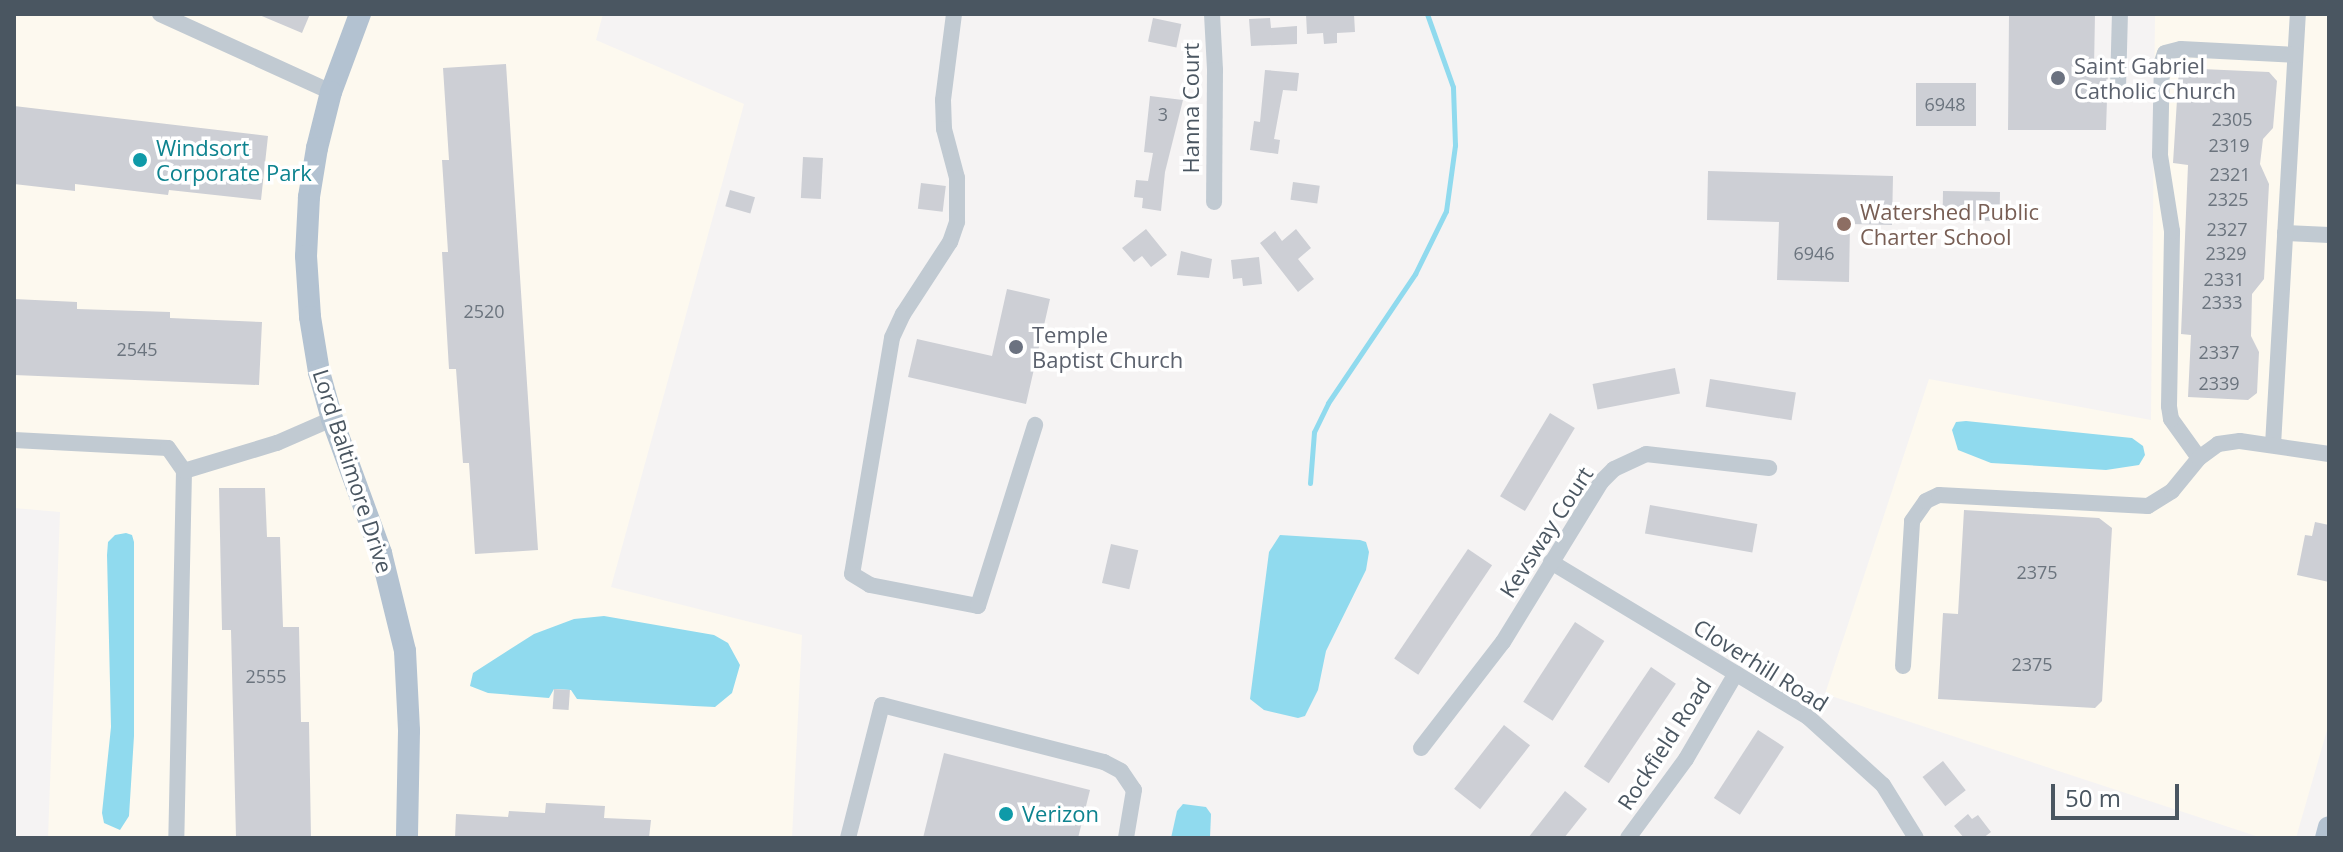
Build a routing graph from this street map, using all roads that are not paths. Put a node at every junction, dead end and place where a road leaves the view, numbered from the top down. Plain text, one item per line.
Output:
1 (160, 14) edge
2 (360, 14) edge
3 (954, 14) edge
4 (1212, 14) edge
5 (2120, 14) edge
6 (2298, 14) edge
7 (2295, 55) junction
8 (2118, 88) dead end
9 (331, 92) junction
10 (1214, 202) dead end
11 (2285, 233) junction
12 (2329, 235) edge
13 (332, 419) junction
14 (1035, 425) dead end
15 (14, 440) edge
16 (2273, 445) junction
17 (2329, 454) edge
18 (2199, 458) junction
19 (1769, 468) dead end
20 (184, 471) junction
21 (1551, 562) junction
22 (1903, 666) dead end
23 (1736, 673) junction
24 (1421, 748) dead end
25 (2329, 827) edge
26 (176, 838) edge
27 (407, 838) edge
28 (848, 838) edge
29 (1126, 838) edge
30 (1628, 838) edge
31 (1916, 838) edge
32 (2326, 838) edge

1 - 9 street
2 - 9 main road, Lord Baltimore Drive
3 - 14 street
4 - 10 street, Hanna Court
5 - 8 street
6 - 7 street
7 - 11 street
7 - 18 street
9 - 13 main road, Lord Baltimore Drive
11 - 12 street
11 - 16 street
13 - 20 street
13 - 27 main road, Lord Baltimore Drive
15 - 20 street
16 - 17 street
16 - 18 street
18 - 22 street
19 - 21 street, Kevsway Court
20 - 26 street
21 - 23 street, Cloverhill Road
21 - 24 street, Kevsway Court
23 - 30 street, Rockfield Road
23 - 31 street, Cloverhill Road
25 - 32 main road
28 - 29 street

